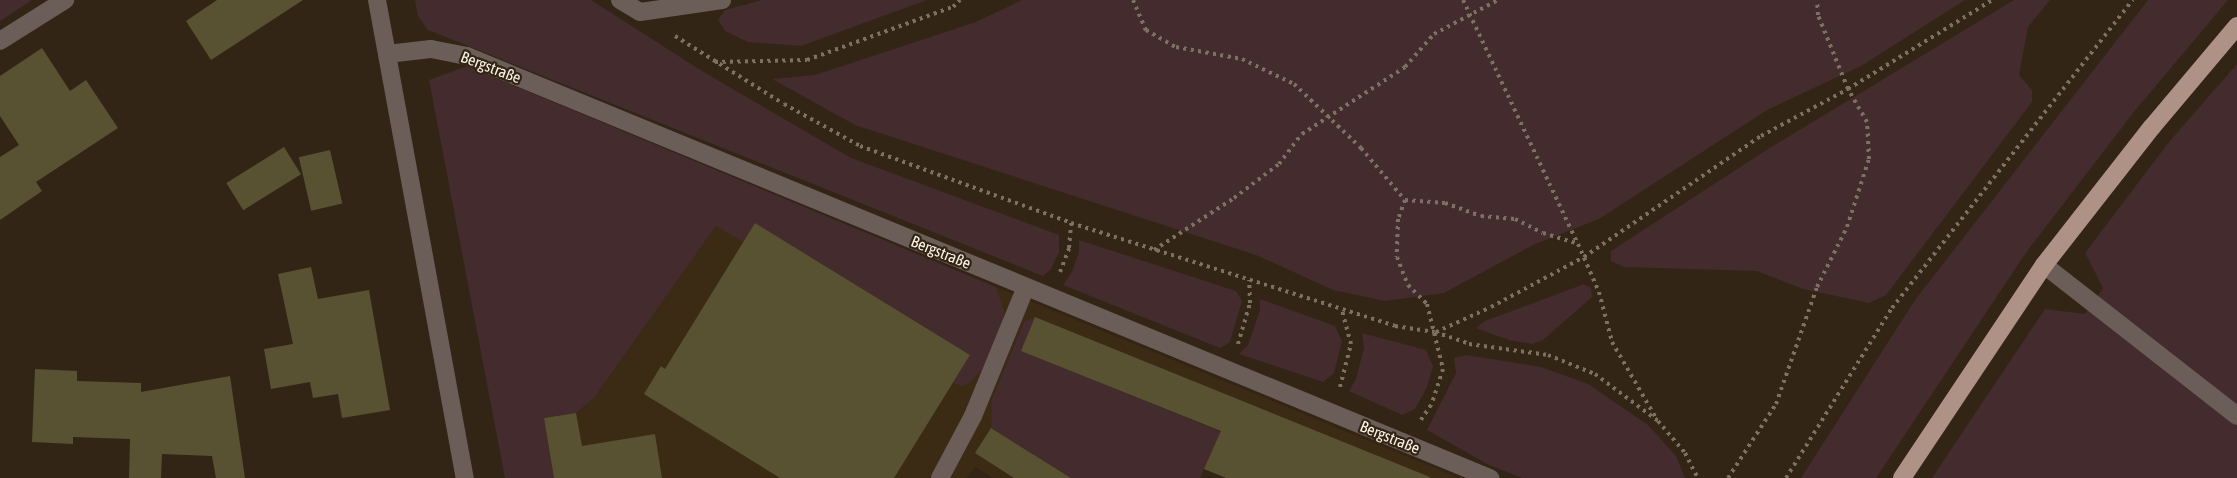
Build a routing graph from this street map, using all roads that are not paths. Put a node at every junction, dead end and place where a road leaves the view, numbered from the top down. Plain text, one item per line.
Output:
1 (65, 0) edge
2 (377, 0) edge
3 (620, 0) edge
4 (722, 0) edge
5 (2237, 26) edge
6 (0, 41) edge
7 (387, 54) junction
8 (2044, 266) junction
9 (1026, 287) junction
10 (2237, 416) edge
11 (465, 478) edge
12 (940, 478) edge
13 (1490, 478) edge
14 (1902, 478) edge

1 - 6 street
2 - 7 street
3 - 4 street
5 - 8 main road
7 - 9 street, Bergstraße
7 - 11 street
8 - 10 street
8 - 14 main road
9 - 12 street
9 - 13 street, Bergstraße

